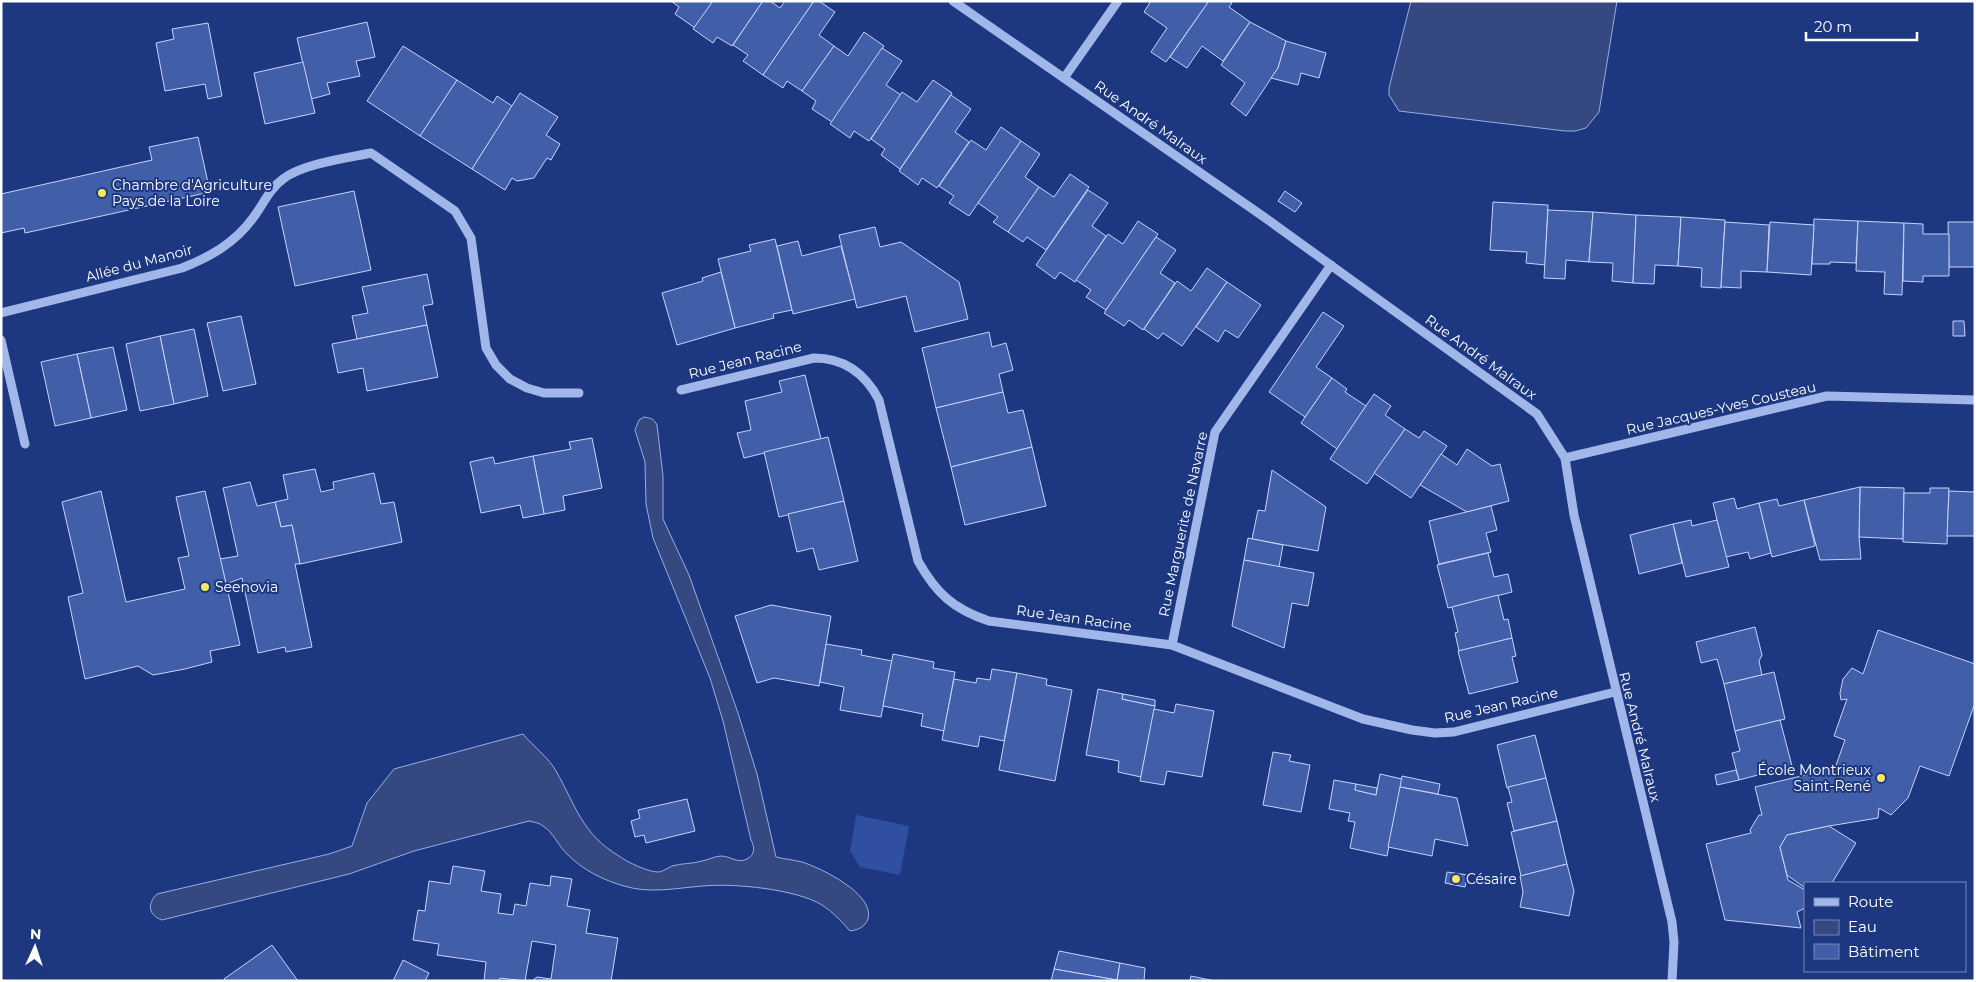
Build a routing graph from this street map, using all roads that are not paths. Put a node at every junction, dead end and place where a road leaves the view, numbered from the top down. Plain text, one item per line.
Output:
1 (953, 1) edge
2 (1118, 1) edge
3 (1064, 78) junction
4 (1331, 265) junction
5 (1, 312) edge
6 (1, 340) edge
7 (681, 390) dead end
8 (579, 393) dead end
9 (1975, 400) edge
10 (25, 444) dead end
11 (1565, 458) junction
12 (1172, 645) junction
13 (1615, 692) junction
14 (1672, 981) edge

1 - 3 street, Rue André Malraux
2 - 3 street
3 - 4 street, Rue André Malraux
4 - 11 street, Rue André Malraux
4 - 12 street, Rue Marguerite de Navarre
5 - 8 street, Allée du Manoir
6 - 10 street
7 - 12 street, Rue Jean Racine
9 - 11 street, Rue Jacques-Yves Cousteau
11 - 13 street, Rue André Malraux
12 - 13 street, Rue Jean Racine
13 - 14 street, Rue André Malraux

